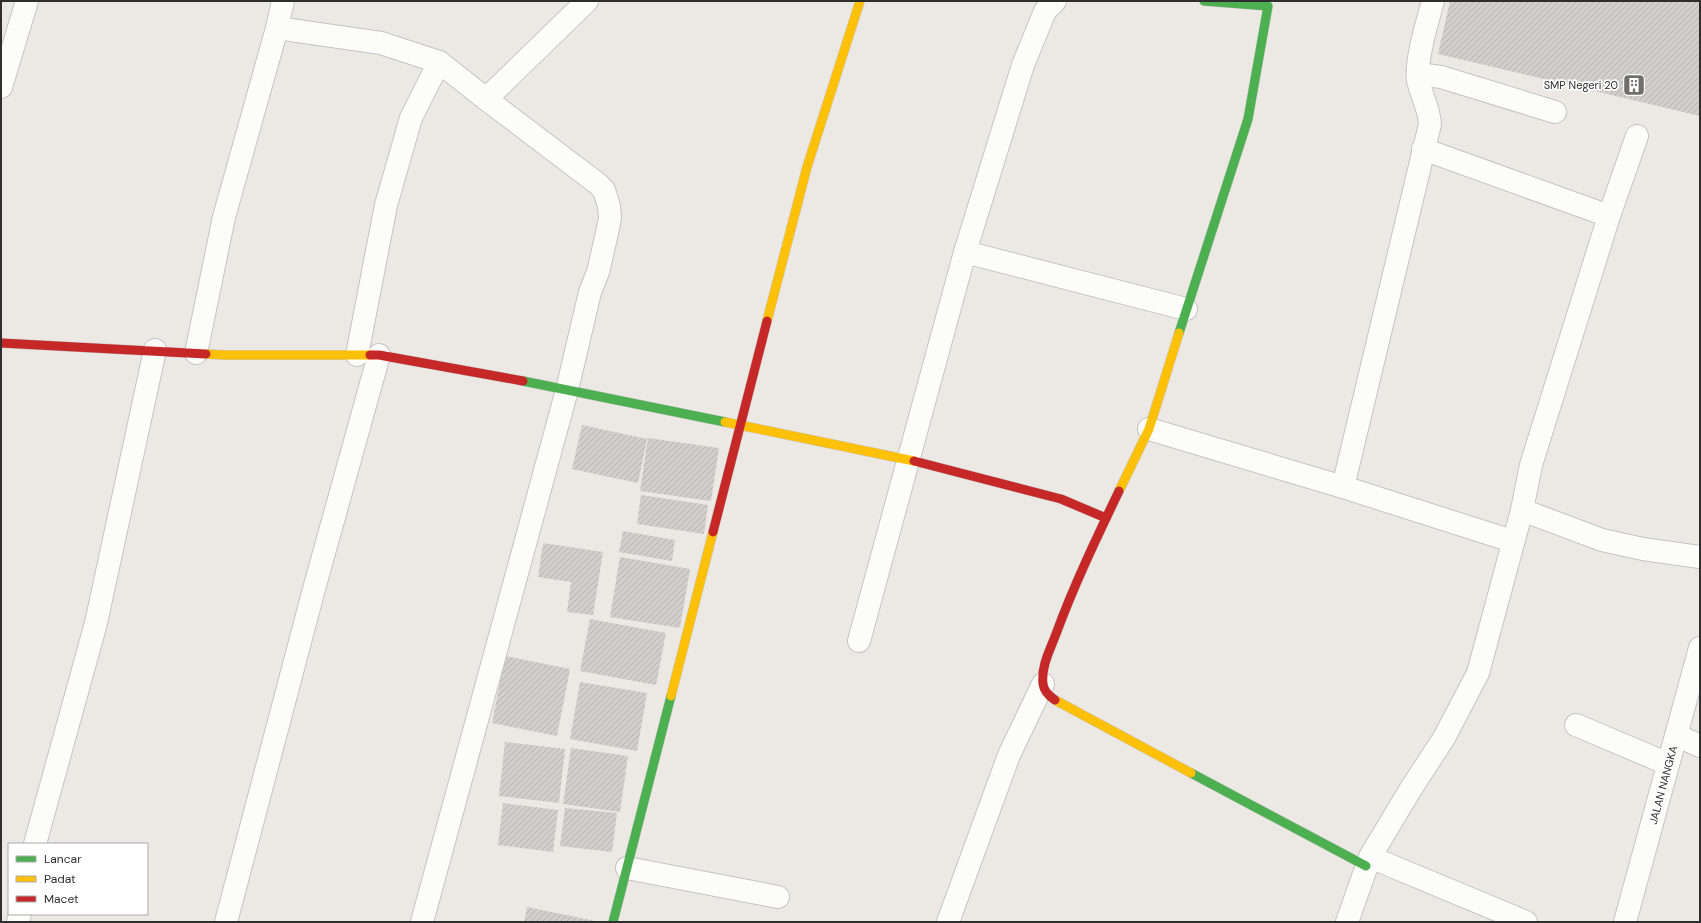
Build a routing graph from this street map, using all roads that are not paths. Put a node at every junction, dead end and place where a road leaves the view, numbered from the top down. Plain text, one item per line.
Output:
1 (27, 1) edge
2 (283, 1) edge
3 (587, 1) edge
4 (860, 1) edge
5 (1055, 1) edge
6 (1204, 1) edge
7 (1433, 1) edge
8 (277, 28) junction
9 (439, 62) junction
10 (1418, 74) junction
11 (1, 87) edge
12 (486, 99) junction
13 (1555, 112) dead end
14 (1637, 136) dead end
15 (1424, 149) junction
16 (1609, 216) junction
17 (965, 252) junction
18 (1186, 309) junction
19 (1, 343) edge
20 (155, 350) junction
21 (196, 353) junction
22 (357, 355) junction
23 (379, 355) junction
24 (567, 390) junction
25 (740, 426) junction
26 (1149, 429) junction
27 (908, 459) junction
28 (1342, 487) junction
29 (1522, 510) junction
30 (1106, 518) junction
31 (1512, 541) junction
32 (1700, 557) edge
33 (859, 642) dead end
34 (1700, 651) edge
35 (1043, 684) junction
36 (1576, 725) dead end
37 (1676, 736) junction
38 (1700, 746) edge
39 (1668, 764) junction
40 (35, 843) edge
41 (1368, 862) junction
42 (627, 868) junction
43 (778, 897) dead end
44 (226, 922) edge
45 (422, 922) edge
46 (613, 922) edge
47 (948, 922) edge
48 (1347, 922) edge
49 (1526, 922) edge
50 (1625, 922) edge

1 - 11 street
2 - 8 street
3 - 12 street
4 - 25 street
5 - 17 street
6 - 18 street
7 - 10 street
8 - 9 street
8 - 21 street
9 - 12 street
9 - 22 street
10 - 13 street
10 - 15 street
12 - 24 street
14 - 16 street
15 - 16 street
15 - 28 street
16 - 29 street
17 - 18 street
17 - 27 street
18 - 26 street
19 - 20 street
20 - 21 street
20 - 40 street
21 - 22 street
22 - 23 street
23 - 24 street
23 - 44 street
24 - 25 street
24 - 45 street
25 - 27 street
25 - 42 street
26 - 28 street
26 - 30 street
27 - 30 street
27 - 33 street
28 - 31 street
29 - 31 street
29 - 32 street
30 - 35 street
31 - 41 street
34 - 37 street, JALAN NANGKA
35 - 41 street
35 - 47 street
36 - 39 street
37 - 38 street
37 - 39 street, JALAN NANGKA
39 - 50 street, JALAN NANGKA
41 - 48 street
41 - 49 street
42 - 43 street
42 - 46 street

